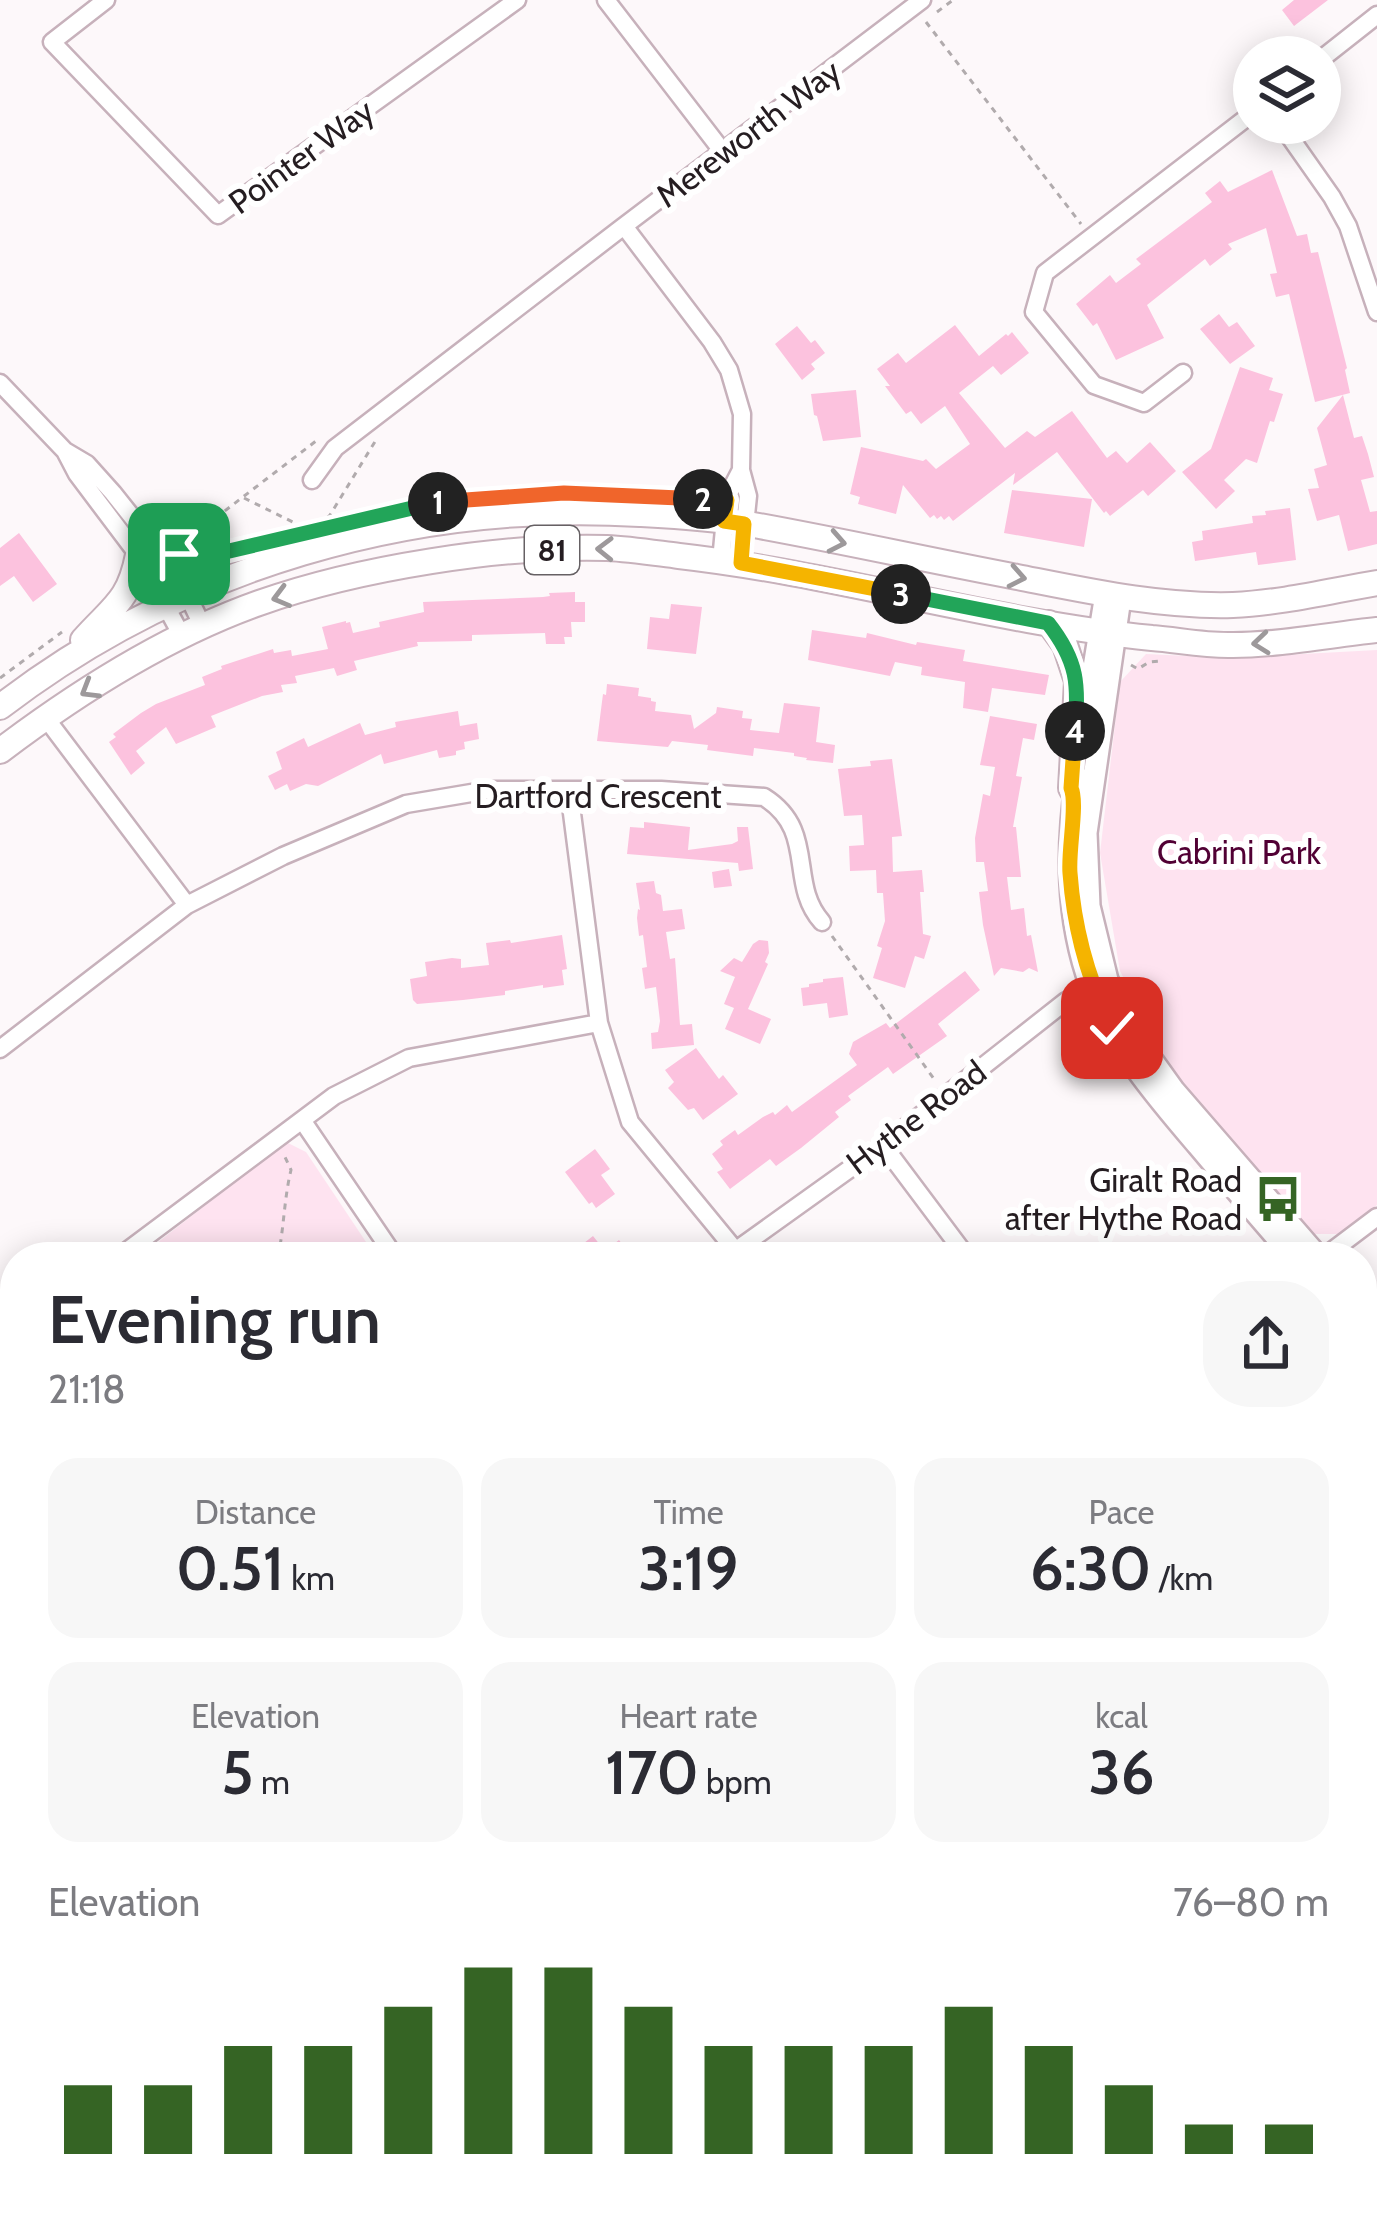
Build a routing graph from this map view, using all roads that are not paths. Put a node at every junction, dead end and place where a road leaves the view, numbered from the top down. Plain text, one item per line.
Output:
1 (106, 0) edge
2 (517, 0) edge
3 (606, 0) edge
4 (922, 0) edge
5 (1377, 15) edge
6 (1341, 43) edge
7 (1233, 128) edge
8 (1295, 144) edge
9 (723, 152) junction
10 (624, 226) junction
11 (1376, 308) edge
12 (1183, 373) dead end
13 (0, 383) edge
14 (65, 451) junction
15 (312, 480) dead end
16 (734, 522) junction
17 (138, 555) junction
18 (731, 562) junction
19 (1377, 583) edge
20 (1113, 596) junction
21 (176, 599) junction
22 (1048, 623) junction
23 (1377, 630) edge
24 (193, 632) junction
25 (1107, 633) junction
26 (65, 660) junction
27 (0, 707) edge
28 (45, 717) junction
29 (0, 751) edge
30 (569, 790) junction
31 (1075, 795) junction
32 (187, 905) junction
33 (822, 922) road end
34 (1099, 984) junction
35 (599, 1023) junction
36 (0, 1049) edge
37 (302, 1120) junction
38 (883, 1145) junction
39 (1377, 1217) edge
40 (139, 1242) edge
41 (384, 1242) edge
42 (723, 1242) edge
43 (749, 1242) edge
44 (956, 1242) edge
45 (1281, 1242) edge
46 (1308, 1242) edge
47 (1342, 1242) edge

1 - 2 street, Pointer Way
3 - 9 street
4 - 9 street, Mereworth Way
5 - 6 street
7 - 12 street
8 - 11 street
9 - 10 street, Mereworth Way
10 - 15 street
10 - 16 street, Mereworth Way
13 - 14 street
14 - 17 street
14 - 21 street
16 - 18 street, Mereworth Way
16 -> 20 main road, 81
16 - 21 main road, 81
17 - 21 street
17 - 26 main road
18 - 22 main road, 81
18 -> 24 main road, 81
19 - 20 main road, 81
20 - 25 street
21 - 24 street
21 - 26 main road, 81
22 - 25 main road, 81
22 - 31 main road
23 -> 25 main road, 81
24 -> 28 main road, 81
25 - 31 street
25 - 34 street
26 - 27 main road, 81
28 - 29 main road, 81
28 - 32 street
30 - 32 street, Dartford Crescent
30 - 33 street, Dartford Crescent
30 - 35 street
31 - 34 street
32 - 36 street, Dartford Crescent
34 - 38 street, Hythe Road
34 - 45 street
34 - 46 street
35 - 37 street
35 - 42 street
37 - 40 street
37 - 41 street
38 - 43 street, Hythe Road
38 - 44 street
39 - 47 street

